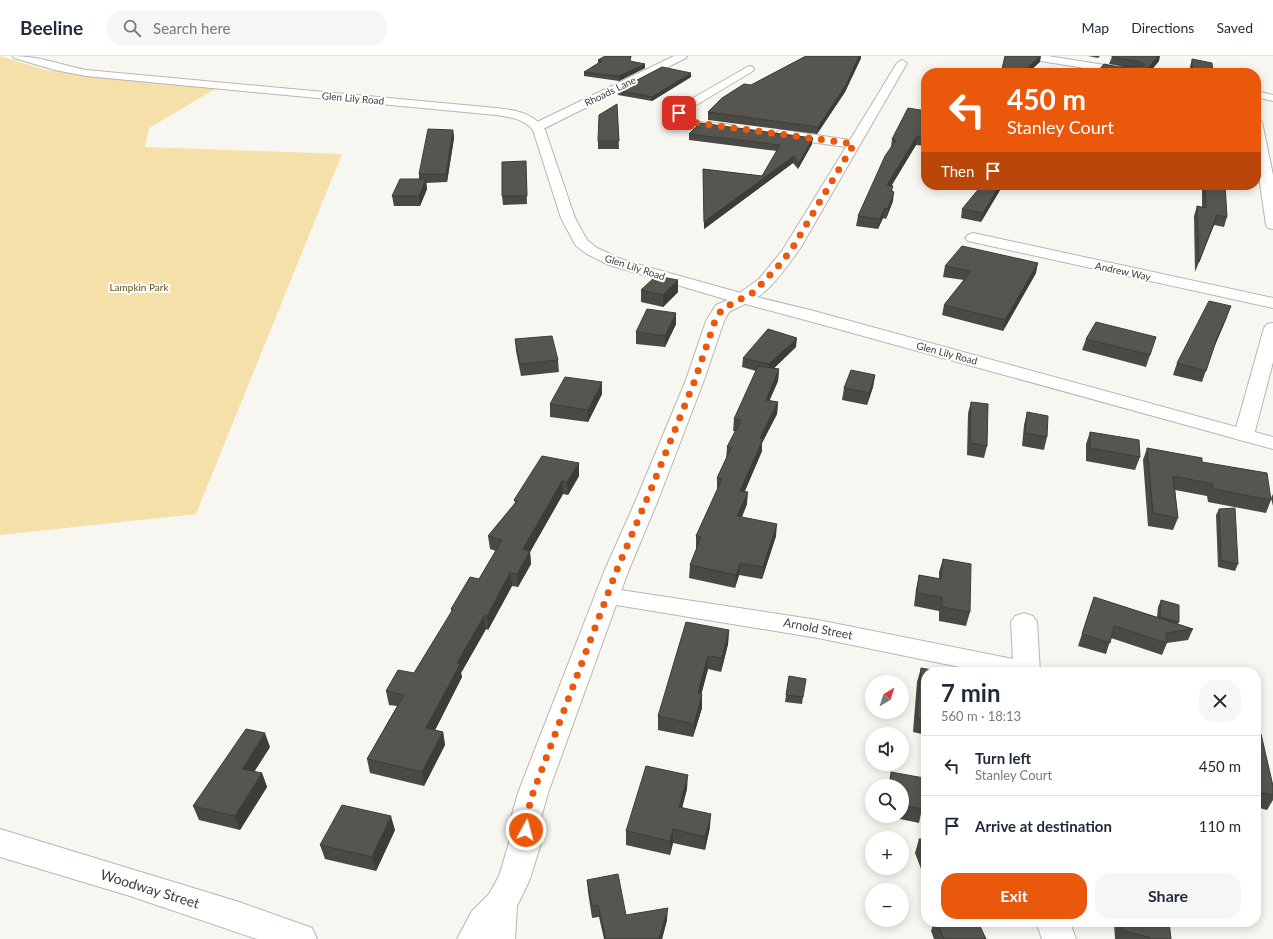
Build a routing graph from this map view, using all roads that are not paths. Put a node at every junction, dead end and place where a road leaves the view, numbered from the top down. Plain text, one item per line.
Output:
1 (18, 56) edge
2 (682, 56) edge
3 (1028, 56) edge
4 (902, 63) dead end
5 (1079, 64) junction
6 (1075, 68) edge
7 (1104, 68) edge
8 (748, 69) dead end
9 (1261, 95) edge
10 (1273, 98) edge
11 (537, 126) junction
12 (739, 129) edge
13 (770, 133) edge
14 (854, 144) junction
15 (1261, 171) edge
16 (1273, 225) edge
17 (973, 238) dead end
18 (742, 299) junction
19 (1273, 303) edge
20 (1273, 328) edge
21 (1244, 435) junction
22 (1273, 444) edge
23 (607, 596) junction
24 (1024, 622) dead end
25 (1006, 667) edge
26 (1027, 667) edge
27 (0, 843) edge
28 (501, 905) junction
29 (1055, 927) edge
30 (300, 939) edge
31 (474, 939) edge
32 (498, 939) edge
33 (1059, 939) edge

1 - 11 street, Glen Lily Road
2 - 11 street, Rhoads Lane
3 - 5 street
4 - 14 street
5 - 6 street
5 - 7 street
8 - 12 street
9 - 10 street
11 - 18 street, Glen Lily Road
13 - 14 street
14 - 18 street
15 - 16 street
17 - 19 street, Andrew Way
18 - 21 street, Glen Lily Road
18 - 23 street
20 - 21 street
21 - 22 street, Glen Lily Road
23 - 25 street, Arnold Street
23 - 28 street
24 - 26 street
27 - 30 street, Woodway Street
28 - 31 street
28 - 32 street
29 - 33 street

